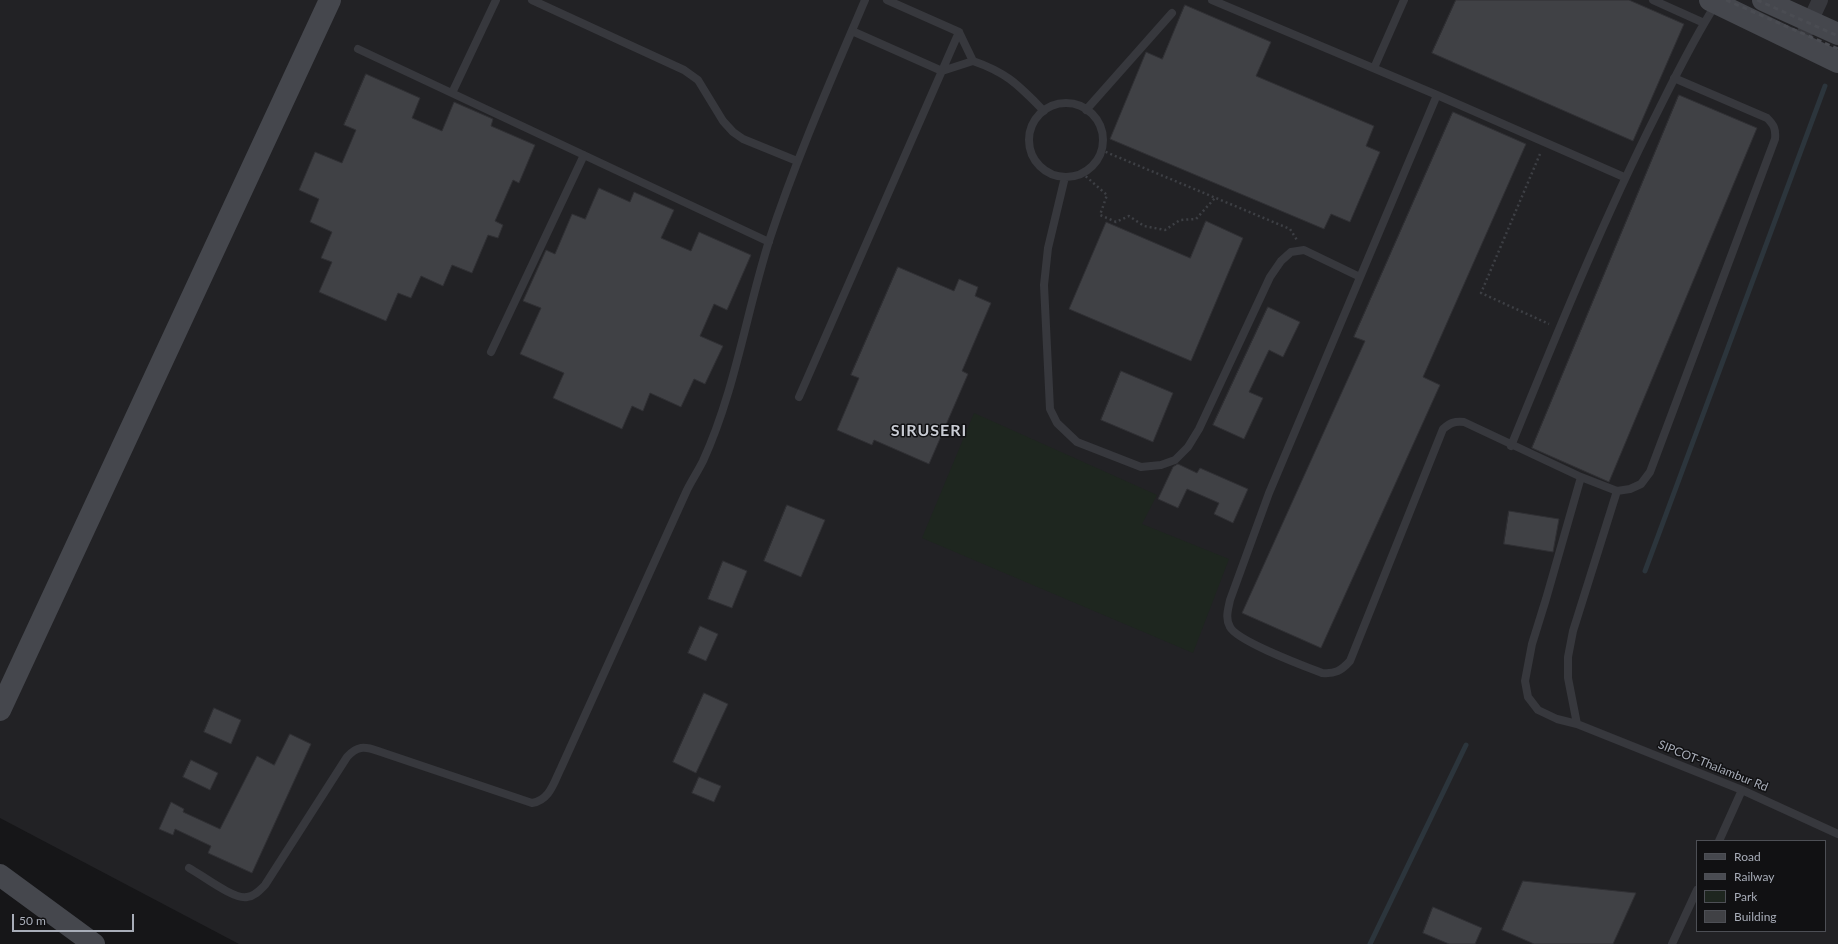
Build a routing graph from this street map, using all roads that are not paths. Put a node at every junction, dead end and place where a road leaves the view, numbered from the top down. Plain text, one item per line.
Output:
1 (330, 0) edge
2 (496, 0) edge
3 (532, 0) edge
4 (865, 0) edge
5 (887, 0) edge
6 (1212, 0) edge
7 (1404, 0) edge
8 (1653, 0) edge
9 (1763, 0) edge
10 (1820, 0) edge
11 (1713, 1) edge
12 (1227, 3) edge
13 (1172, 13) dead end
14 (1811, 21) junction
15 (1704, 23) junction
16 (852, 31) junction
17 (959, 32) junction
18 (1838, 34) edge
19 (1799, 45) junction
20 (358, 49) dead end
21 (974, 61) junction
22 (1838, 62) edge
23 (1374, 68) junction
24 (942, 71) junction
25 (1674, 78) junction
26 (452, 93) junction
27 (1437, 95) junction
28 (1086, 110) junction
29 (1044, 111) junction
30 (584, 155) junction
31 (797, 161) junction
32 (1065, 177) junction
33 (1624, 177) junction
34 (769, 242) junction
35 (1360, 277) junction
36 (491, 352) dead end
37 (798, 397) dead end
38 (1511, 446) junction
39 (1581, 477) junction
40 (1617, 491) junction
41 (0, 710) edge
42 (1577, 724) junction
43 (1742, 790) junction
44 (1838, 834) edge
45 (1719, 840) edge
46 (189, 868) dead end
47 (0, 875) edge
48 (1696, 892) edge
49 (94, 944) edge
50 (1672, 944) edge

1 - 41 street
2 - 26 lane
3 - 31 lane
4 - 16 lane
5 - 17 lane
6 - 12 lane
7 - 23 lane
8 - 15 lane
9 - 14 street
10 - 14 street
11 - 15 lane
11 - 19 street
12 - 23 lane
13 - 28 lane
14 - 18 street
14 - 19 street
15 - 25 lane
16 - 24 lane
16 - 31 lane
17 - 21 lane
17 - 24 lane
19 - 22 street
20 - 26 lane
21 - 24 lane
21 - 29 lane
23 - 27 lane
24 - 37 lane
25 - 33 lane
25 - 40 lane
26 - 30 lane
27 - 33 lane
27 - 35 lane
28 - 29 lane
28 - 32 lane
29 - 32 lane
30 - 34 lane
30 - 36 lane
31 - 34 lane
32 - 35 lane
33 - 38 lane
34 - 46 lane
35 - 38 lane
38 - 39 lane
39 - 40 lane
39 - 42 lane, SIPCOT-Thalambur Rd
40 - 42 lane
42 - 43 lane, SIPCOT-Thalambur Rd
43 - 44 lane, SIPCOT-Thalambur Rd
43 - 45 lane
47 - 49 street
48 - 50 lane

